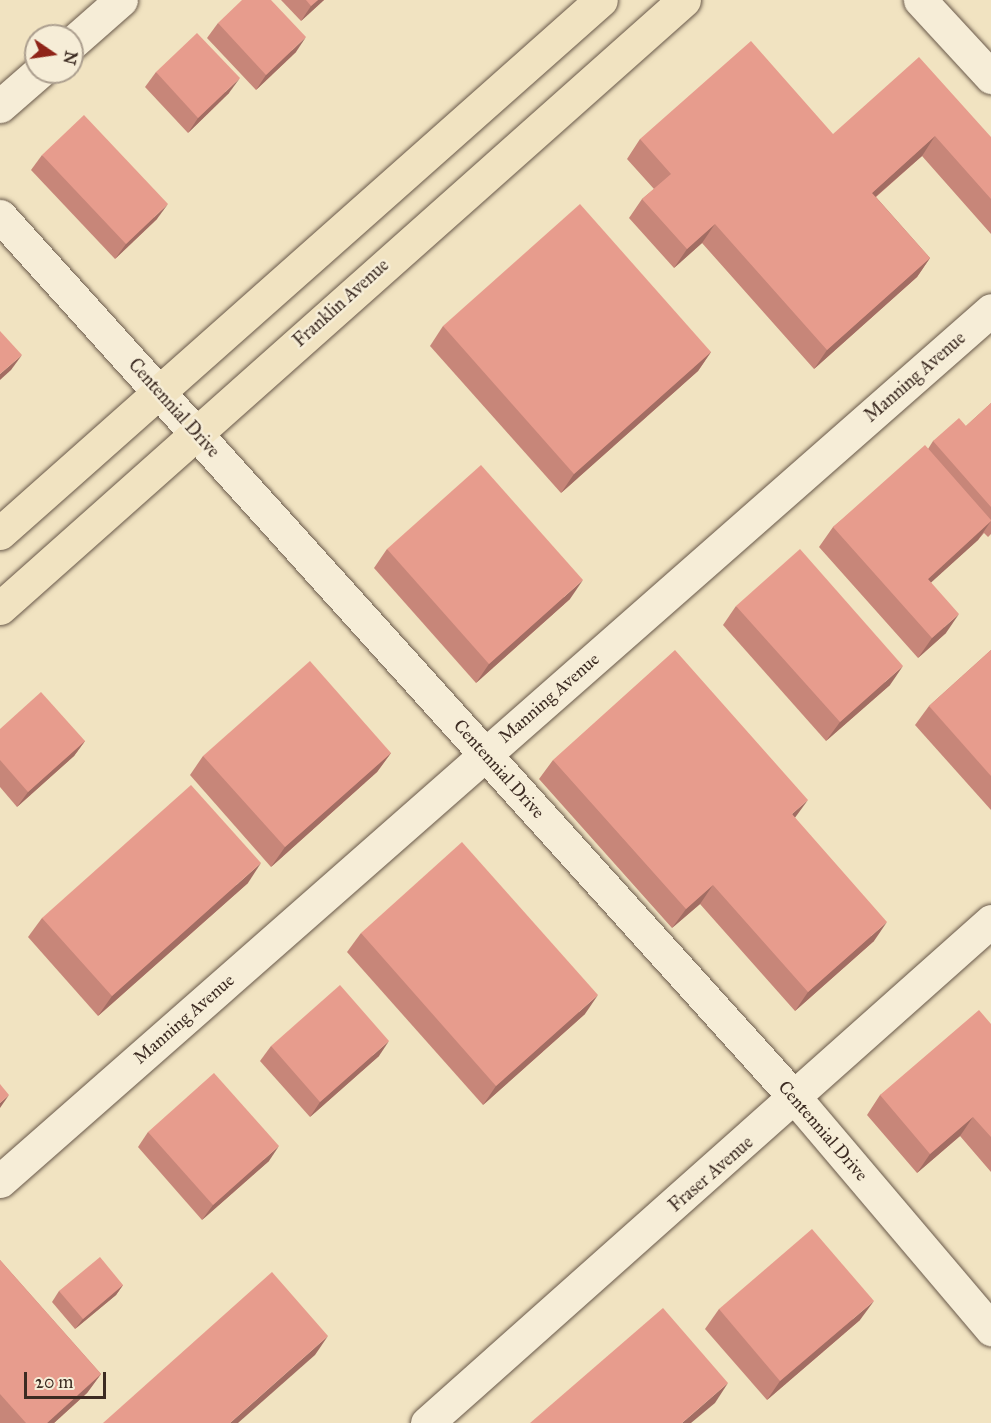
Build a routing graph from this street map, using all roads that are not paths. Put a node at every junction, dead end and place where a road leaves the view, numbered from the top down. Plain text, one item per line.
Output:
1 (121, 0) edge
2 (601, 0) edge
3 (684, 0) edge
4 (920, 0) edge
5 (84, 32) edge
6 (991, 77) edge
7 (25, 84) edge
8 (0, 106) edge
9 (0, 216) edge
10 (991, 310) edge
11 (159, 391) junction
12 (195, 433) junction
13 (0, 533) edge
14 (0, 608) edge
15 (486, 754) junction
16 (991, 921) edge
17 (796, 1099) junction
18 (0, 1181) edge
19 (991, 1329) edge
20 (427, 1423) edge

1 - 5 street
2 - 11 main road
3 - 12 main road, Franklin Avenue
4 - 6 street
7 - 8 street
9 - 11 street, Centennial Drive
10 - 15 street, Manning Avenue
11 - 12 street, Centennial Drive
11 - 13 main road
12 - 14 main road, Franklin Avenue
12 - 15 street, Centennial Drive
15 - 17 street, Centennial Drive
15 - 18 street, Manning Avenue
16 - 17 street, Fraser Avenue
17 - 19 street, Centennial Drive
17 - 20 street, Fraser Avenue

